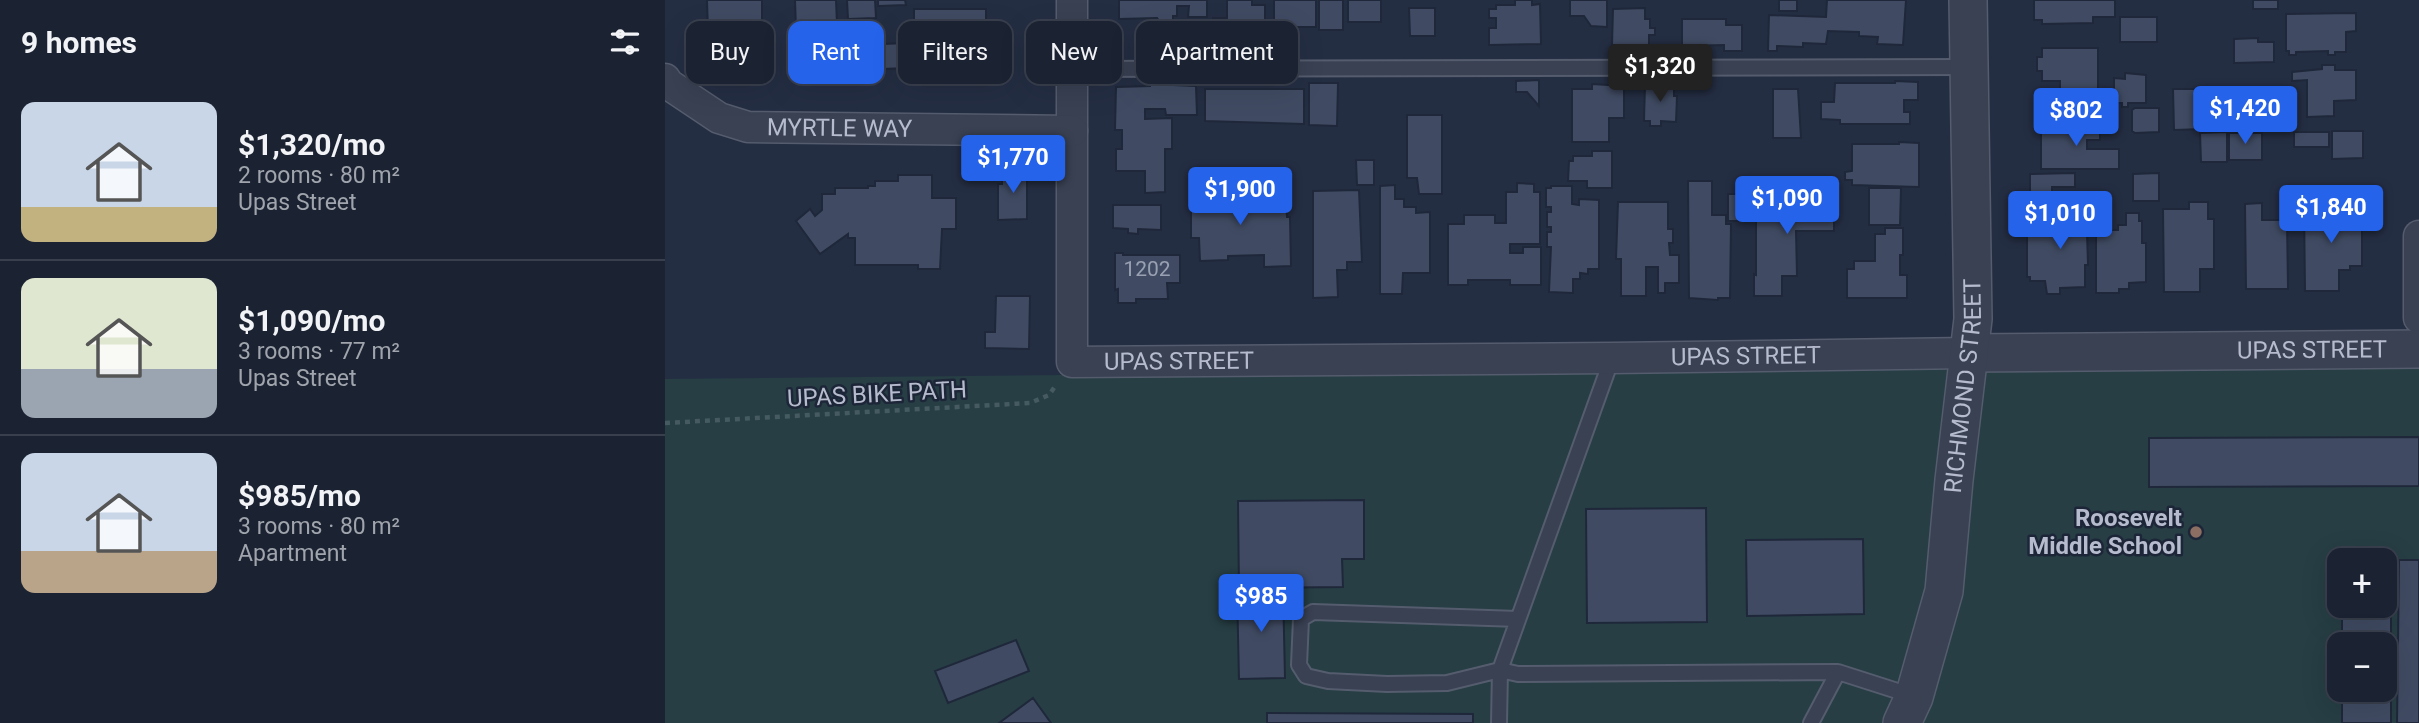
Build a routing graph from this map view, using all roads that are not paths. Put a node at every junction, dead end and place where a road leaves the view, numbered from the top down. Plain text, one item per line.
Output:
1 (1072, 0) edge
2 (1968, 0) edge
3 (1072, 21) edge
4 (1969, 67) junction
5 (1122, 69) edge
6 (665, 79) edge
7 (1072, 84) edge
8 (1072, 131) junction
9 (2419, 236) edge
10 (2419, 318) edge
11 (2419, 349) edge
12 (1969, 353) junction
13 (1612, 358) junction
14 (1518, 619) junction
15 (1500, 670) junction
16 (1838, 672) junction
17 (1908, 710) edge
18 (1499, 723) edge
19 (1811, 723) edge

1 - 3 street
2 - 4 street, RICHMOND STREET
4 - 5 lane
4 - 12 street, RICHMOND STREET
6 - 8 street, MYRTLE WAY
7 - 8 street
8 - 13 street, UPAS STREET
9 - 10 street
11 - 12 street, UPAS STREET
12 - 13 street, UPAS STREET
12 - 17 street, RICHMOND STREET
13 - 14 lane
14 - 15 lane
14 - 15 lane
15 - 16 lane
15 - 18 lane
16 - 17 lane
16 - 19 lane

